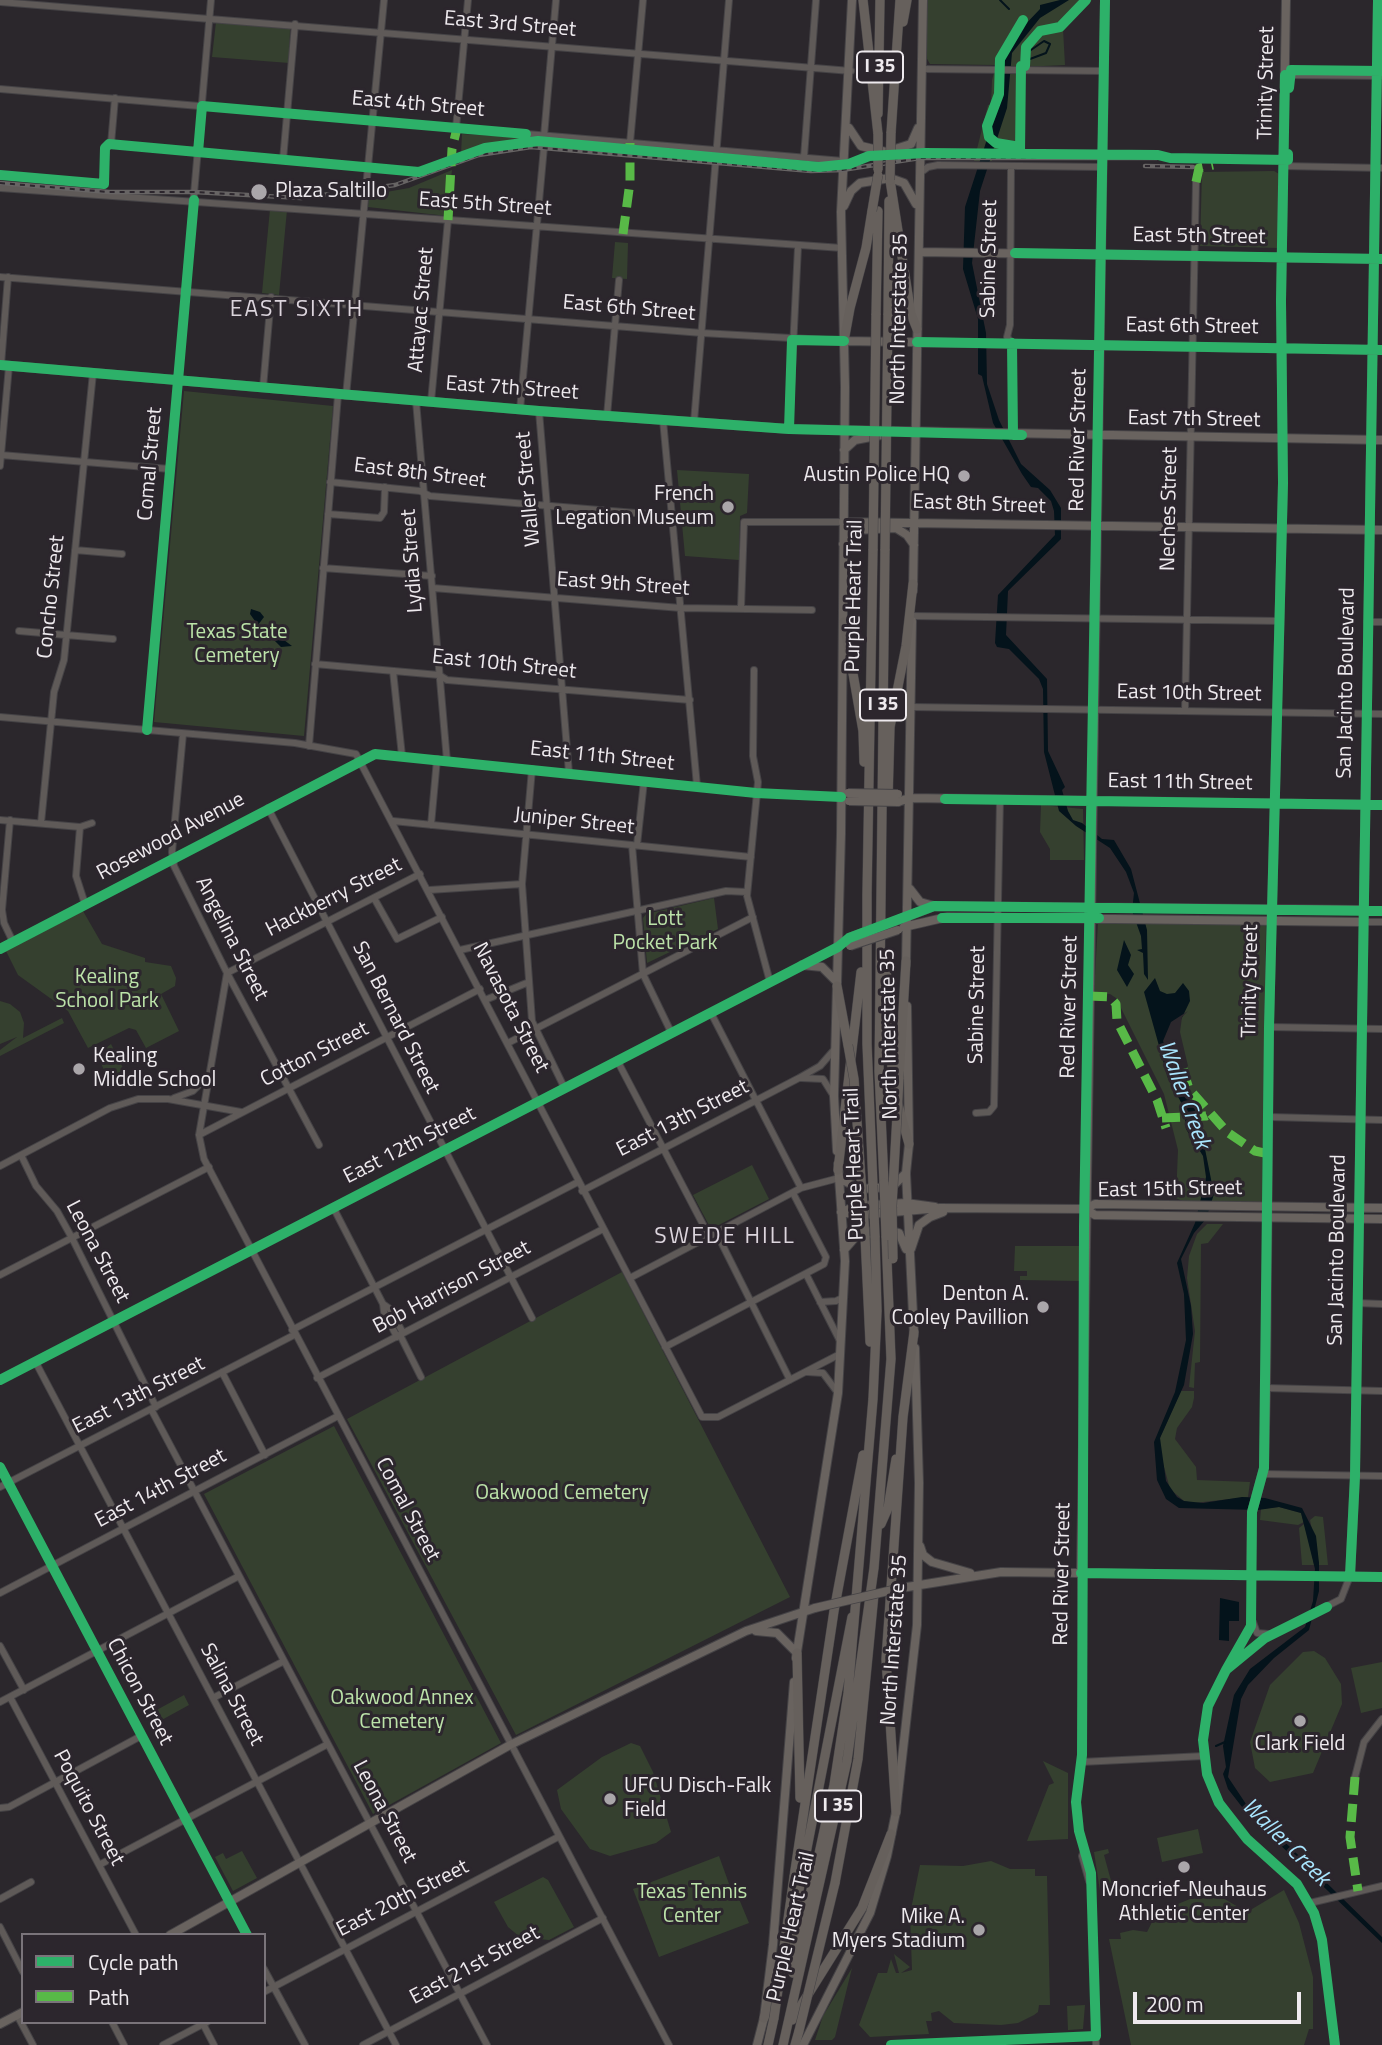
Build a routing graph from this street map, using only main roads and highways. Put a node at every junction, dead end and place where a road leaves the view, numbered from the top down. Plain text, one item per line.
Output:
1 (852, 0) edge
2 (863, 0) edge
3 (880, 0) edge
4 (900, 0) edge
5 (907, 0) edge
6 (923, 0) edge
7 (1105, 0) edge
8 (1286, 0) edge
9 (1378, 0) edge
10 (895, 50) junction
11 (1379, 76) edge
12 (848, 122) junction
13 (921, 123) junction
14 (878, 134) junction
15 (1378, 168) edge
16 (892, 204) junction
17 (875, 211) junction
18 (841, 212) junction
19 (919, 217) junction
20 (919, 252) junction
21 (1101, 255) junction
22 (1282, 257) junction
23 (1378, 259) edge
24 (917, 329) junction
25 (844, 341) junction
26 (917, 342) junction
27 (1100, 345) junction
28 (1282, 348) junction
29 (1372, 350) junction
30 (1382, 350) edge
31 (3, 365) edge
32 (845, 429) junction
33 (905, 433) junction
34 (915, 434) junction
35 (1098, 436) junction
36 (1283, 439) junction
37 (1370, 440) junction
38 (1382, 440) edge
39 (844, 450) junction
40 (843, 522) junction
41 (914, 523) junction
42 (1096, 526) junction
43 (1282, 528) junction
44 (1368, 530) junction
45 (1382, 530) edge
46 (843, 544) junction
47 (914, 545) junction
48 (913, 584) junction
49 (844, 622) junction
50 (846, 797) junction
51 (909, 798) junction
52 (1092, 801) junction
53 (1276, 803) junction
54 (1364, 804) junction
55 (1382, 805) edge
56 (869, 851) junction
57 (882, 861) junction
58 (908, 884) junction
59 (867, 894) junction
60 (881, 894) junction
61 (934, 906) junction
62 (1090, 906) junction
63 (1181, 908) junction
64 (1272, 909) junction
65 (1362, 910) junction
66 (1090, 918) junction
67 (1181, 920) junction
68 (1272, 921) junction
69 (1362, 922) junction
70 (903, 923) junction
71 (838, 947) junction
72 (906, 961) junction
73 (802, 965) road end
74 (837, 984) junction
75 (909, 1144) junction
76 (905, 1173) junction
77 (839, 1174) junction
78 (1269, 1207) junction
79 (906, 1208) junction
80 (963, 1208) junction
81 (1359, 1208) junction
82 (1382, 1208) edge
83 (1085, 1209) junction
84 (1189, 1210) junction
85 (1218, 1211) junction
86 (841, 1212) junction
87 (1269, 1217) junction
88 (1359, 1218) junction
89 (1382, 1219) edge
90 (870, 1236) junction
91 (844, 1250) junction
92 (909, 1257) junction
93 (891, 1311) junction
94 (914, 1332) junction
95 (871, 1423) junction
96 (903, 1433) junction
97 (878, 1532) junction
98 (918, 1533) junction
99 (874, 1568) junction
100 (1081, 1573) junction
101 (974, 1574) junction
102 (1251, 1574) junction
103 (1350, 1576) junction
104 (1382, 1577) edge
105 (919, 1585) junction
106 (802, 1612) junction
107 (853, 1612) junction
108 (746, 1631) junction
109 (797, 1653) junction
110 (896, 1812) junction
111 (800, 1830) junction
112 (891, 1834) junction
113 (821, 1845) junction
114 (798, 1878) junction
115 (174, 1933) edge
116 (20, 2013) edge
117 (769, 2018) junction
118 (0, 2024) edge
119 (781, 2044) edge
120 (757, 2045) edge
121 (768, 2045) edge
122 (795, 2045) edge
123 (803, 2045) edge

1 - 12 main road
2 - 14 highway
3 - 14 highway, I 35
4 - 10 highway, I 35
5 - 10 highway
6 - 13 main road, North Interstate 35
7 - 21 main road, Red River Street
8 - 22 main road, Trinity Street
9 - 11 main road, San Jacinto Boulevard
10 - 16 highway, I 35, bridge
11 - 15 main road, San Jacinto Boulevard
12 - 13 main road
12 - 18 main road
13 - 19 main road, North Interstate 35
14 - 17 highway, I 35, bridge
15 - 23 main road, San Jacinto Boulevard
16 - 24 highway
16 - 57 highway, Purple Heart Trail / I 35, bridge
17 - 25 highway
17 - 56 highway, Purple Heart Trail / I 35, bridge
18 - 19 main road
18 - 25 main road
19 - 20 main road, North Interstate 35
20 - 21 main road, East 5th Street
20 - 24 main road, North Interstate 35
21 - 22 main road, East 5th Street
21 - 27 main road, Red River Street
22 - 23 main road, East 5th Street
22 - 28 main road, Trinity Street
23 - 29 main road, San Jacinto Boulevard
24 - 26 main road, North Interstate 35
25 - 26 main road, East 6th Street
25 - 32 main road
26 - 27 main road, East 6th Street
26 - 34 main road, North Interstate 35
27 - 28 main road, East 6th Street
27 - 35 main road, Red River Street
28 - 29 main road, East 6th Street
28 - 36 main road, Trinity Street
29 - 30 main road, East 6th Street
29 - 37 main road, San Jacinto Boulevard
31 - 32 main road, East 7th Street
32 - 33 main road, East 7th Street
32 - 39 main road
33 - 34 main road, East 7th Street
33 - 39 main road
34 - 35 main road, East 7th Street
34 - 41 main road, North Interstate 35
35 - 36 main road, East 7th Street
35 - 42 main road, Red River Street
36 - 37 main road, East 7th Street
36 - 43 main road, Trinity Street
37 - 38 main road, East 7th Street
37 - 44 main road, San Jacinto Boulevard
39 - 40 main road
40 - 41 main road, East 8th Street
40 - 46 main road
41 - 42 main road, East 8th Street
41 - 47 main road, North Interstate 35
42 - 43 main road, East 8th Street
42 - 52 main road, Red River Street
43 - 44 main road, East 8th Street
43 - 53 main road, Trinity Street
44 - 45 main road, East 8th Street
44 - 54 main road, San Jacinto Boulevard
46 - 47 main road
46 - 49 main road
47 - 48 main road, North Interstate 35
48 - 51 main road, North Interstate 35
48 - 57 highway
49 - 50 main road
49 - 56 highway
50 - 51 main road, East 11th Street, bridge
50 - 71 main road
51 - 52 main road, East 11th Street
51 - 58 main road, North Interstate 35
52 - 53 main road, East 11th Street
52 - 62 main road, Red River Street
53 - 54 main road, East 11th Street
53 - 64 main road, Trinity Street
54 - 55 main road, East 11th Street
54 - 65 main road, San Jacinto Boulevard
56 - 59 highway, Purple Heart Trail / I 35
57 - 60 highway, Purple Heart Trail / I 35
58 - 61 main road
58 - 70 main road, North Interstate 35
59 - 77 highway
59 - 90 highway, Purple Heart Trail / I 35, bridge
60 - 75 highway
60 - 93 highway, Purple Heart Trail / I 35, bridge
61 - 62 main road, East 12th Street
61 - 70 main road, East 12th Street
62 - 63 main road, East 12th Street
62 - 66 main road, Red River Street
63 - 64 main road, East 12th Street
63 - 67 main road
64 - 65 main road, East 12th Street
64 - 68 main road, Trinity Street
65 - 69 main road, San Jacinto Boulevard
66 - 67 main road, East 12th Street
66 - 70 main road, East 12th Street
66 - 83 main road, Red River Street
67 - 68 main road, East 12th Street
68 - 69 main road, East 12th Street
68 - 78 main road, Trinity Street
69 - 81 main road, San Jacinto Boulevard
70 - 71 main road, East 12th Street, bridge
70 - 72 main road, North Interstate 35
71 - 74 main road
72 - 75 main road, North Interstate 35
72 - 93 highway, bridge
73 - 74 main road
74 - 77 main road
74 - 90 highway, bridge
75 - 76 main road, North Interstate 35
76 - 77 main road
76 - 79 main road, North Interstate 35
77 - 86 main road
78 - 81 main road, East 15th Street
78 - 85 main road, East 15th Street
78 - 87 main road, Trinity Street
79 - 80 main road, East 15th Street
79 - 86 main road, East 15th Street
79 - 92 main road, North Interstate 35
80 - 83 main road, East 15th Street
80 - 92 main road
81 - 82 main road, East 15th Street
81 - 88 main road, San Jacinto Boulevard
83 - 84 main road, East 15th Street
83 - 84 main road, East 15th Street
83 - 100 main road, Red River Street
84 - 85 main road, East 15th Street
85 - 87 main road, East 15th Street
86 - 91 main road
87 - 88 main road, East 15th Street
87 - 102 main road, Trinity Street
88 - 89 main road, East 15th Street
88 - 103 main road, San Jacinto Boulevard
90 - 95 highway, Purple Heart Trail / I 35
91 - 92 main road
91 - 106 main road
92 - 94 main road, North Interstate 35
93 - 97 highway, Purple Heart Trail / I 35
94 - 96 highway
94 - 98 main road, North Interstate 35
95 - 107 highway, Purple Heart Trail / I 35
95 - 111 highway
96 - 97 highway
96 - 110 highway
97 - 99 highway, Purple Heart Trail / I 35
98 - 101 main road
98 - 105 main road, North Interstate 35
99 - 119 highway, Purple Heart Trail / I 35
99 - 122 highway, Purple Heart Trail / I 35, bridge
100 - 101 main road
100 - 102 main road
101 - 105 main road
102 - 103 main road
103 - 104 main road
105 - 106 main road, bridge
105 - 110 main road, North Interstate 35
106 - 108 main road
106 - 109 main road
107 - 113 highway, Purple Heart Trail / I 35
107 - 114 highway, Purple Heart Trail / I 35
108 - 109 main road
108 - 115 main road
109 - 111 highway
109 - 117 main road
110 - 112 main road, North Interstate 35
111 - 114 highway
112 - 119 highway
112 - 123 main road, North Interstate 35
113 - 117 highway
113 - 119 highway, Purple Heart Trail / I 35
114 - 117 highway, bridge
116 - 118 main road
117 - 120 main road
117 - 121 highway, Purple Heart Trail

